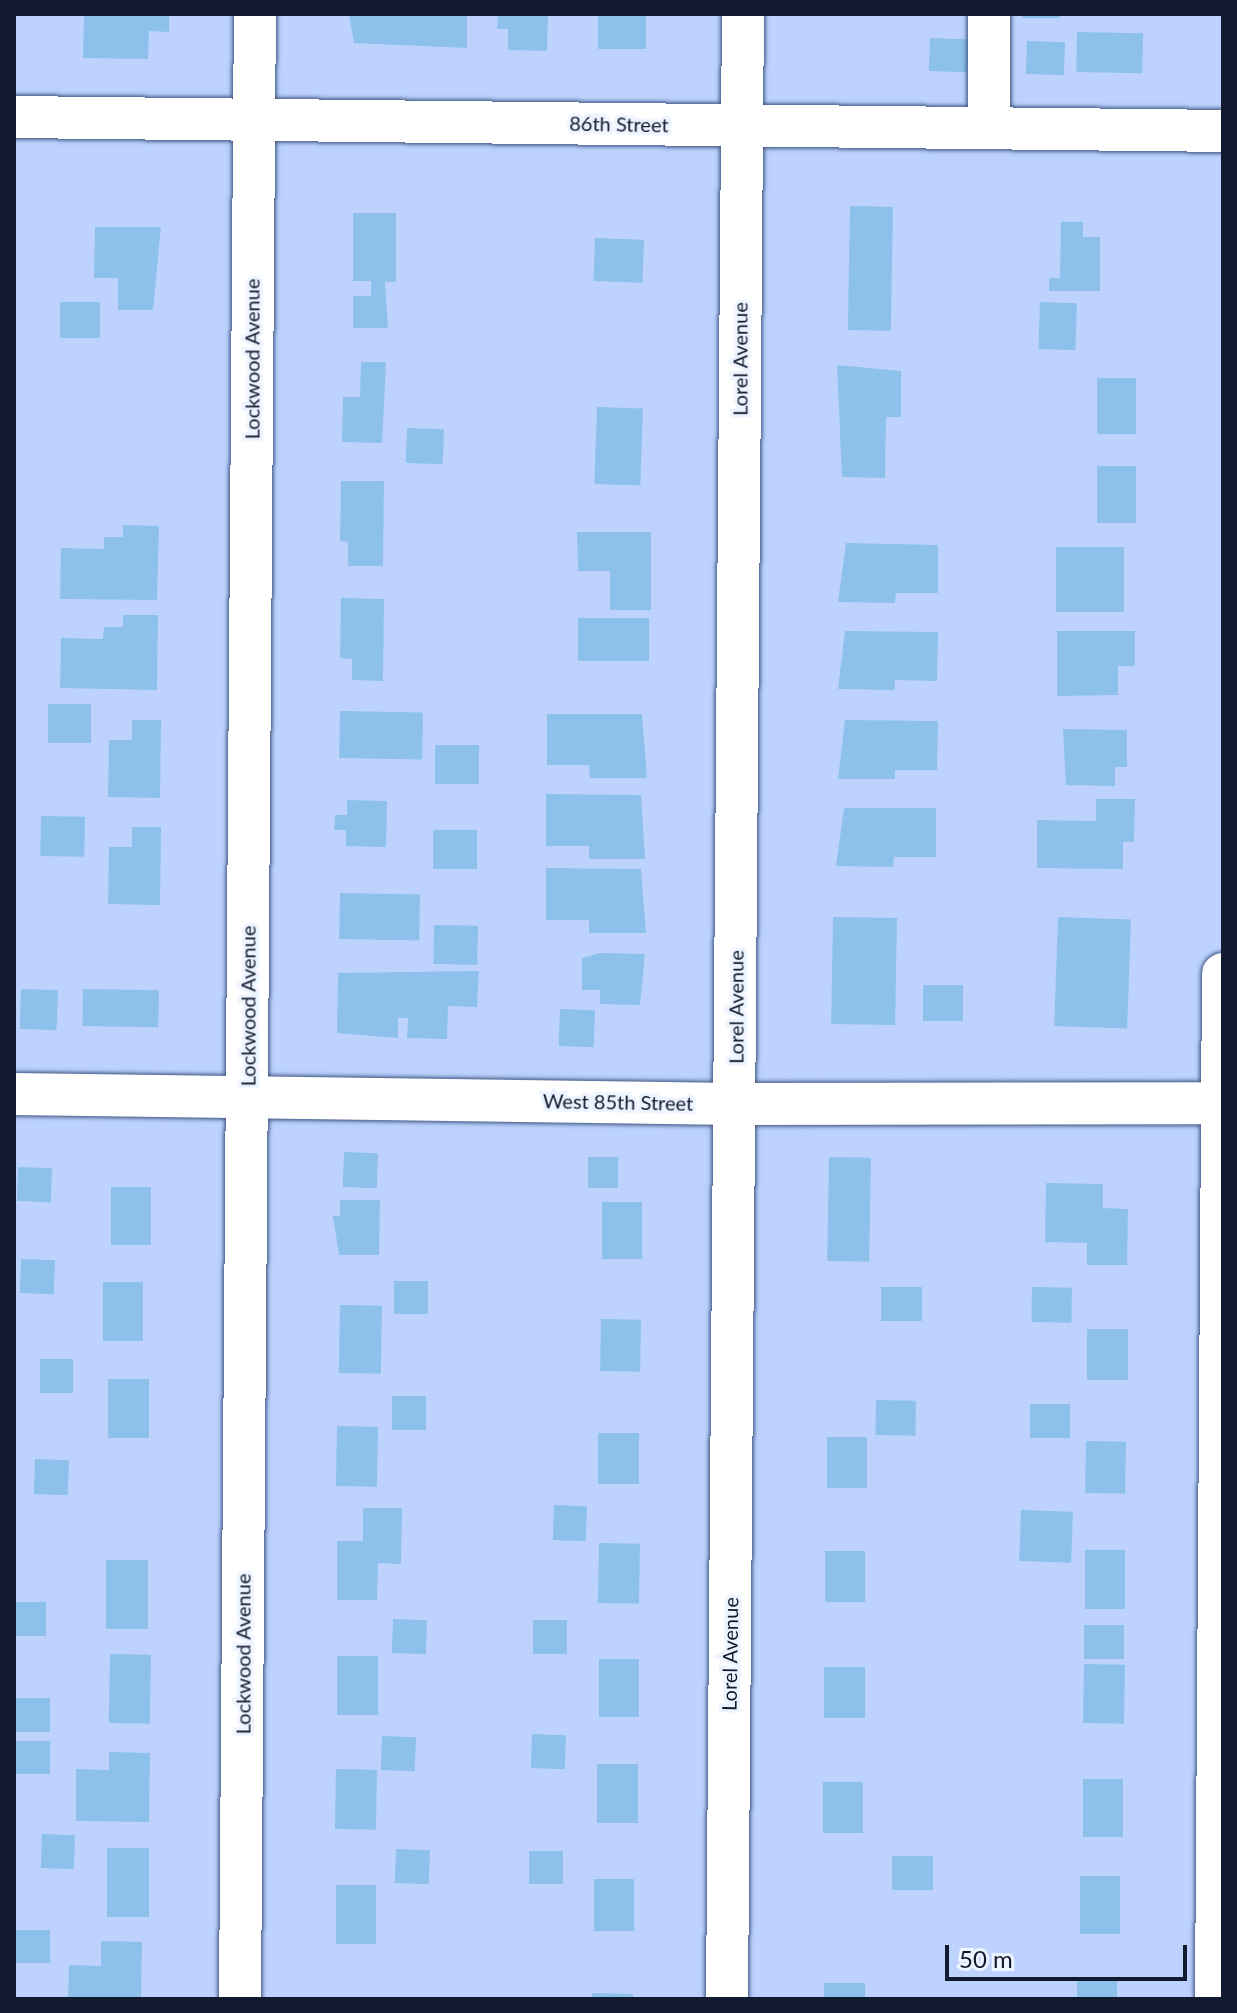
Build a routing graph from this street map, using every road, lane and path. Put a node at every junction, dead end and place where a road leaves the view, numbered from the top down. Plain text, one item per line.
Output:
1 (255, 14) edge
2 (743, 14) edge
3 (989, 14) edge
4 (14, 117) edge
5 (254, 120) junction
6 (742, 125) junction
7 (989, 128) junction
8 (1223, 131) edge
9 (1223, 974) edge
10 (14, 1094) edge
11 (247, 1096) junction
12 (1222, 1103) edge
13 (736, 1104) junction
14 (1222, 1598) edge
15 (240, 1999) edge
16 (727, 1999) edge
17 (1216, 1999) edge

1 - 5 street, Lockwood Avenue
2 - 6 street, Lorel Avenue
3 - 7 street
4 - 5 street, 86th Street
5 - 6 street, 86th Street
5 - 11 street, Lockwood Avenue
6 - 7 street, 86th Street
6 - 13 street, Lorel Avenue
7 - 8 street, 86th Street
9 - 12 street
10 - 11 street, West 85th Street
11 - 13 street, West 85th Street
11 - 15 street, Lockwood Avenue
12 - 13 street, West 85th Street
12 - 14 street
13 - 16 street, Lorel Avenue
14 - 17 street

